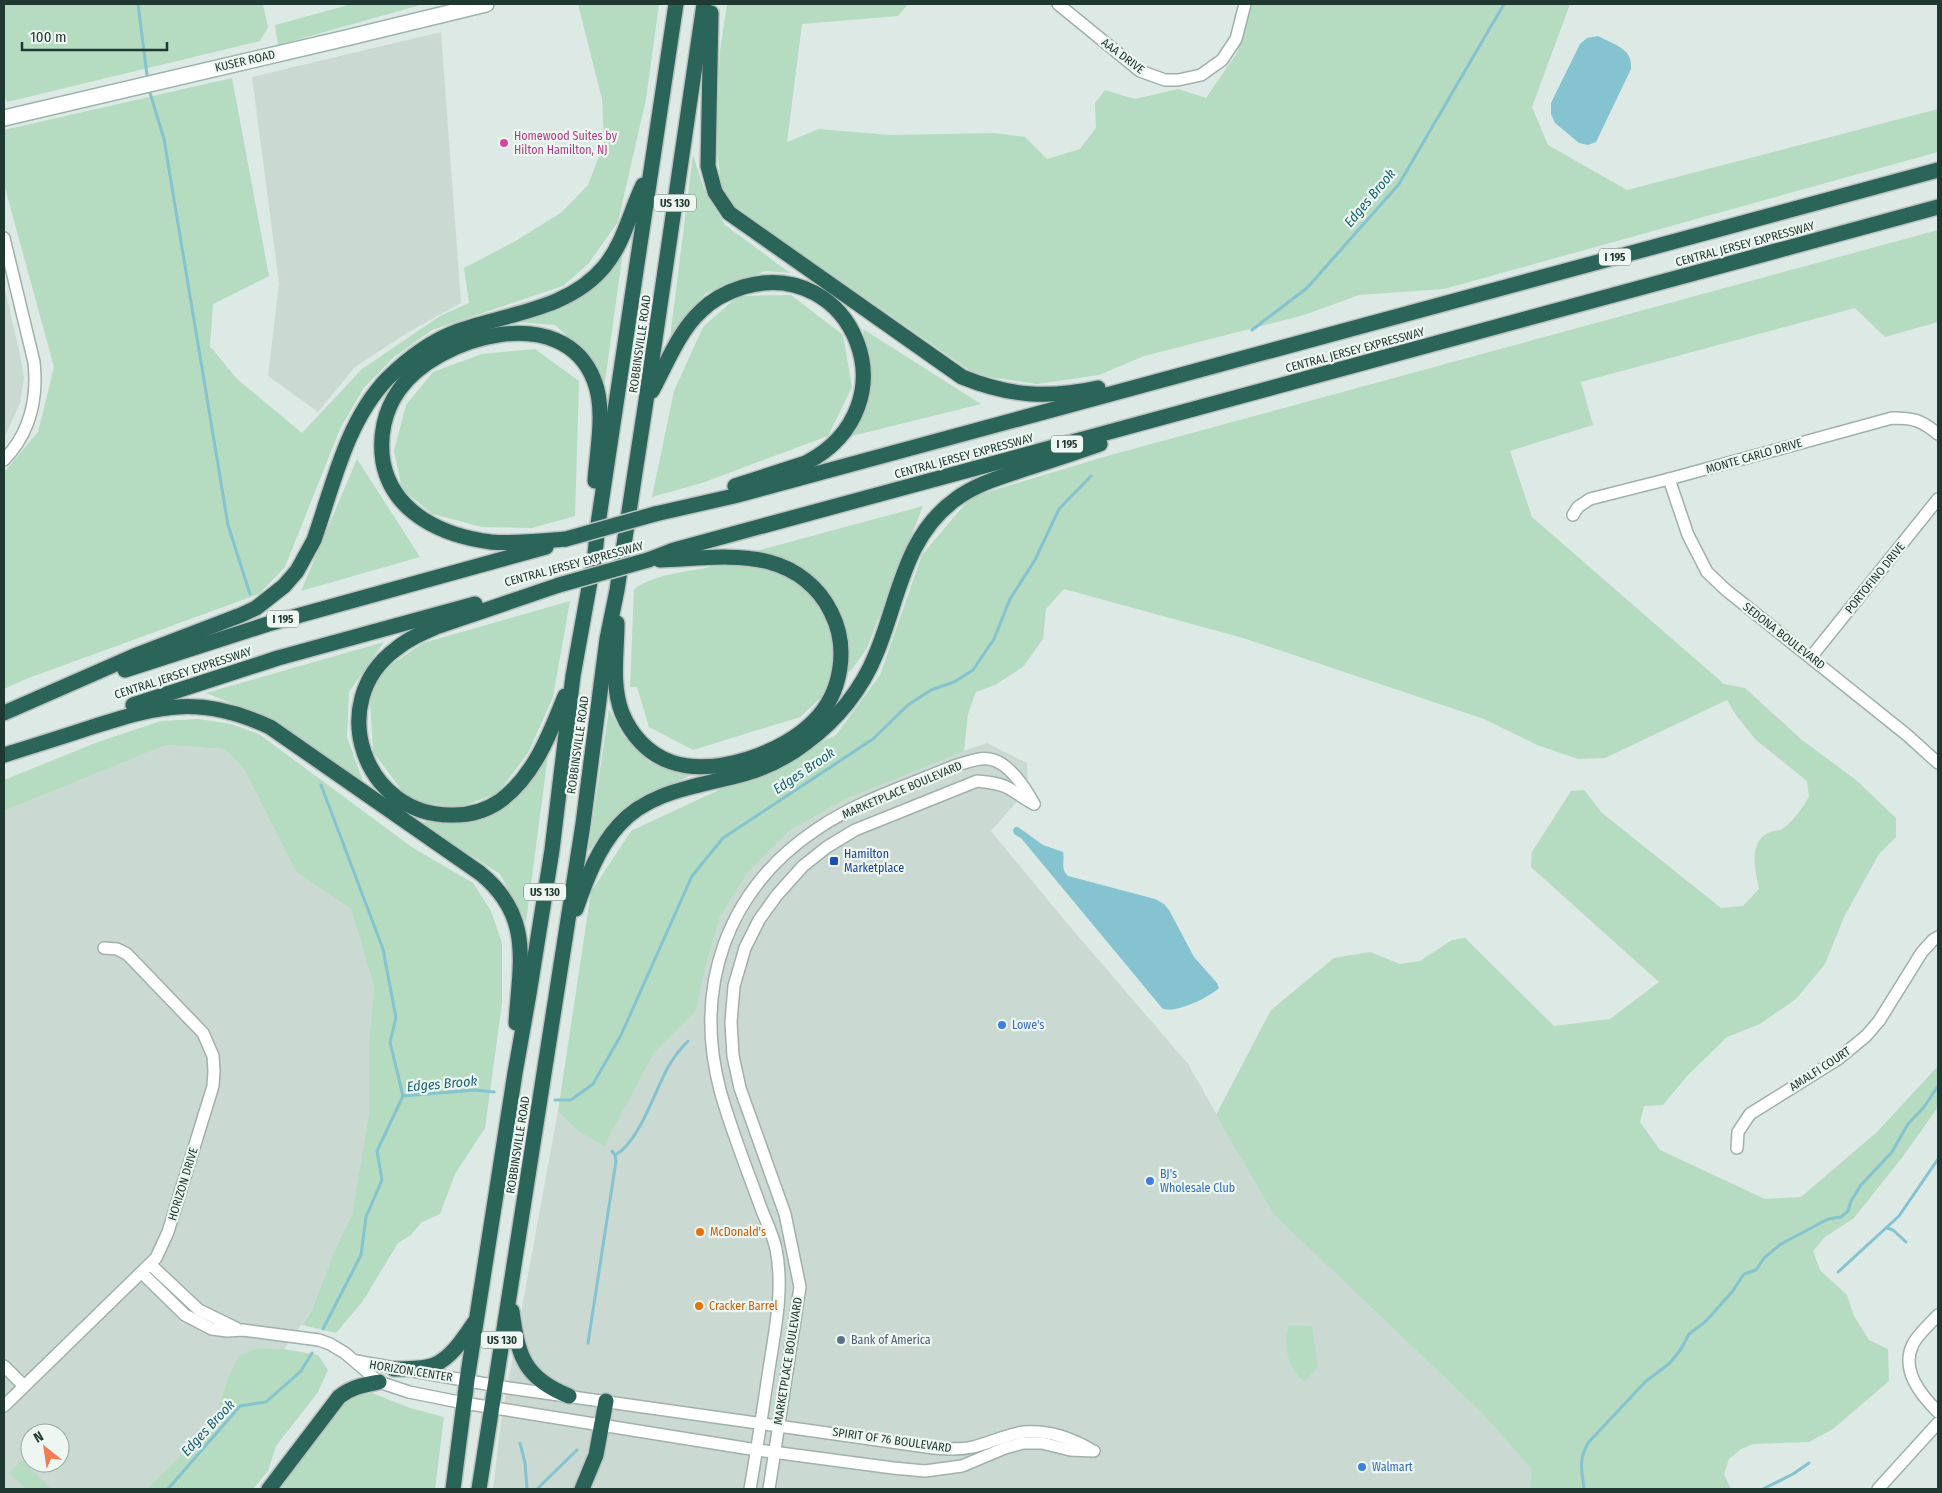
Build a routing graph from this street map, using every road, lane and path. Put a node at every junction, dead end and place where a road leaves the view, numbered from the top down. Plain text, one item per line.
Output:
1 (486, 4) edge
2 (676, 4) edge
3 (704, 4) edge
4 (711, 4) edge
5 (1058, 4) edge
6 (1245, 4) edge
7 (4, 118) edge
8 (650, 170) junction
9 (1938, 170) edge
10 (1938, 207) edge
11 (4, 238) edge
12 (1487, 330) junction
13 (1278, 349) junction
14 (646, 401) junction
15 (1938, 434) edge
16 (4, 460) edge
17 (1669, 480) junction
18 (1938, 499) edge
19 (655, 514) junction
20 (1573, 515) dead end
21 (598, 524) junction
22 (566, 539) junction
23 (648, 560) junction
24 (559, 585) junction
25 (617, 590) junction
26 (1811, 657) junction
27 (572, 676) junction
28 (4, 714) edge
29 (4, 755) edge
30 (1938, 763) edge
31 (1938, 936) edge
32 (564, 938) junction
33 (104, 948) dead end
34 (510, 1106) junction
35 (1737, 1148) dead end
36 (151, 1265) junction
37 (142, 1273) junction
38 (509, 1294) junction
39 (1938, 1315) edge
40 (477, 1320) junction
41 (242, 1330) junction
42 (354, 1361) junction
43 (4, 1366) edge
44 (394, 1369) junction
45 (467, 1380) junction
46 (379, 1382) junction
47 (495, 1385) junction
48 (24, 1386) junction
49 (570, 1396) junction
50 (606, 1401) junction
51 (464, 1403) junction
52 (4, 1406) edge
53 (492, 1407) junction
54 (1938, 1412) edge
55 (761, 1423) junction
56 (1938, 1423) edge
57 (602, 1425) junction
58 (778, 1425) junction
59 (757, 1450) junction
60 (774, 1452) junction
61 (269, 1489) edge
62 (453, 1489) edge
63 (479, 1489) edge
64 (582, 1489) edge
65 (750, 1489) edge
66 (769, 1489) edge
67 (1878, 1489) edge

1 - 7 street, KUSER ROAD
2 - 8 highway, ROBBINSVILLE ROAD / US 130
3 - 14 highway, ROBBINSVILLE ROAD / US 130
4 - 13 highway
5 - 6 street, AAA DRIVE
8 - 21 highway, ROBBINSVILLE ROAD / US 130
8 - 28 highway
9 - 13 highway, CENTRAL JERSEY EXPRESSWAY / I 195
10 - 12 highway, CENTRAL JERSEY EXPRESSWAY / I 195
11 - 16 street
12 - 23 highway, CENTRAL JERSEY EXPRESSWAY / I 195
12 - 32 highway
13 - 19 highway, CENTRAL JERSEY EXPRESSWAY / I 195
14 - 19 highway
14 - 25 highway, ROBBINSVILLE ROAD / US 130
15 - 17 street, MONTE CARLO DRIVE
17 - 20 street, MONTE CARLO DRIVE
17 - 26 street, SEDONA BOULEVARD
18 - 26 street, PORTOFINO DRIVE
19 - 22 highway, CENTRAL JERSEY EXPRESSWAY / I 195, bridge
21 - 22 highway
21 - 27 highway, ROBBINSVILLE ROAD / US 130
22 - 28 highway, CENTRAL JERSEY EXPRESSWAY / I 195
23 - 24 highway, CENTRAL JERSEY EXPRESSWAY / I 195, bridge
23 - 25 highway
24 - 27 highway
24 - 29 highway, CENTRAL JERSEY EXPRESSWAY / I 195
25 - 32 highway, ROBBINSVILLE ROAD / US 130
26 - 30 street, SEDONA BOULEVARD
27 - 34 highway, ROBBINSVILLE ROAD / US 130
29 - 34 highway
31 - 35 street, AMALFI COURT
32 - 38 highway, ROBBINSVILLE ROAD / US 130
33 - 36 street, HORIZON DRIVE
34 - 40 highway, ROBBINSVILLE ROAD / US 130
36 - 37 street, HORIZON DRIVE
36 - 41 street, HORIZON CENTER
37 - 41 street, HORIZON CENTER
37 - 48 street, HORIZON DRIVE
38 - 47 highway, ROBBINSVILLE ROAD / US 130
38 - 49 highway
39 - 54 street
40 - 44 highway
40 - 45 highway, ROBBINSVILLE ROAD / US 130
41 - 42 street, HORIZON CENTER
42 - 44 street, HORIZON CENTER
42 - 46 street, HORIZON CENTER
43 - 48 street
44 - 45 street, HORIZON CENTER
45 - 47 street, SPIRIT OF 76 BOULEVARD
45 - 51 highway, ROBBINSVILLE ROAD / US 130
46 - 51 street, HORIZON CENTER
46 - 61 highway
47 - 49 street, SPIRIT OF 76 BOULEVARD
47 - 53 highway, ROBBINSVILLE ROAD / US 130
48 - 52 street, HORIZON DRIVE
49 - 50 street, SPIRIT OF 76 BOULEVARD
50 - 55 street, SPIRIT OF 76 BOULEVARD
50 - 57 highway
51 - 53 street, SPIRIT OF 76 BOULEVARD
51 - 62 highway, ROBBINSVILLE ROAD / US 130
53 - 57 street, SPIRIT OF 76 BOULEVARD
53 - 63 highway, ROBBINSVILLE ROAD / US 130
55 - 58 street, SPIRIT OF 76 BOULEVARD
55 - 58 street, MARKETPLACE BOULEVARD
55 - 59 street, MARKETPLACE BOULEVARD
56 - 67 street
57 - 59 street, SPIRIT OF 76 BOULEVARD
57 - 64 highway
58 - 60 street, MARKETPLACE BOULEVARD
58 - 60 street, SPIRIT OF 76 BOULEVARD
59 - 60 street, SPIRIT OF 76 BOULEVARD
59 - 65 street, MARKETPLACE BOULEVARD
60 - 66 street, MARKETPLACE BOULEVARD

